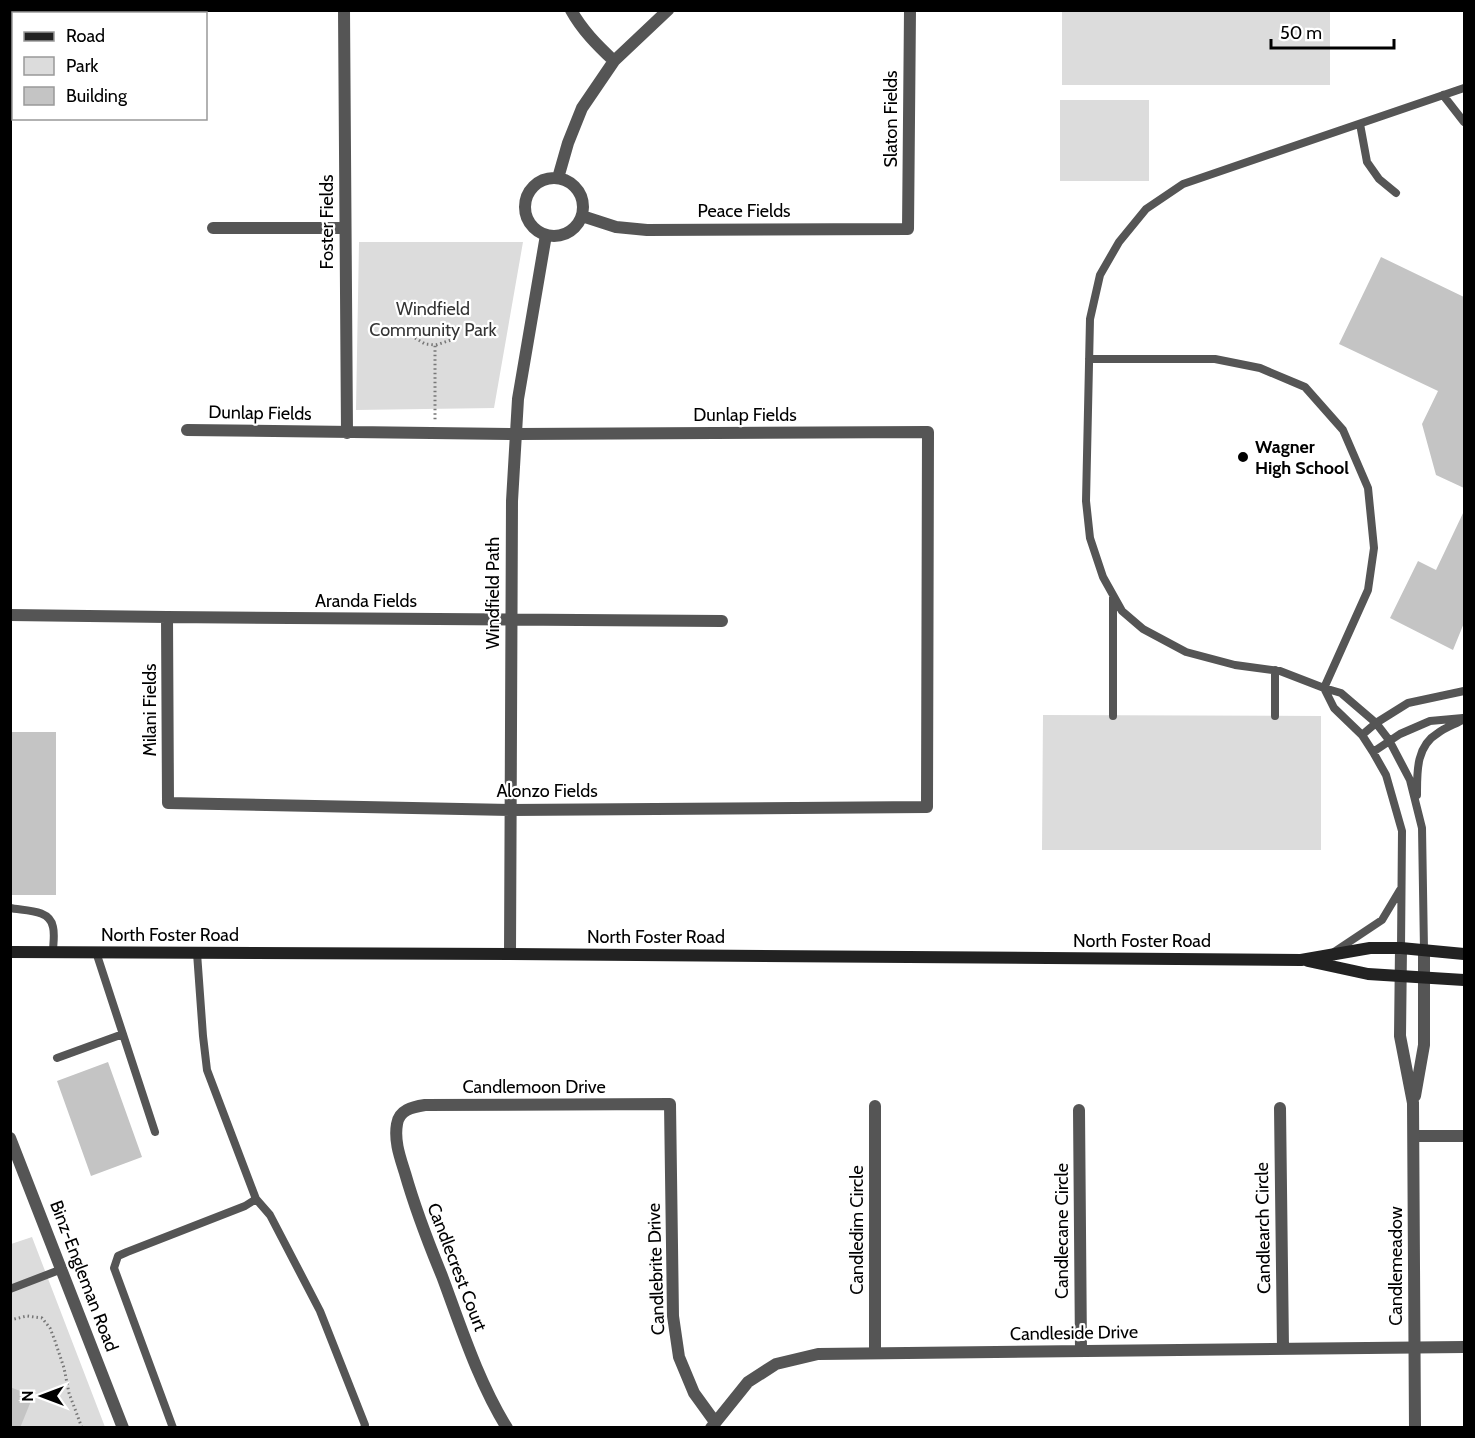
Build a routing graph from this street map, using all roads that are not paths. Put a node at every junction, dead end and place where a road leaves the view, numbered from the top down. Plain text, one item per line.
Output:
1 (344, 10) edge
2 (570, 10) edge
3 (668, 10) edge
4 (910, 10) edge
5 (614, 61) junction
6 (1464, 88) edge
7 (1443, 95) junction
8 (1464, 122) edge
9 (1360, 124) junction
10 (558, 178) junction
11 (1396, 193) dead end
12 (582, 216) junction
13 (213, 228) dead end
14 (344, 228) junction
15 (908, 229) joint
16 (546, 235) junction
17 (1089, 359) junction
18 (187, 430) dead end
19 (347, 433) junction
20 (517, 434) junction
21 (1113, 594) junction
22 (10, 615) edge
23 (167, 617) junction
24 (511, 620) junction
25 (722, 621) dead end
26 (1275, 670) junction
27 (1324, 688) junction
28 (1464, 691) edge
29 (1113, 716) dead end
30 (1275, 716) dead end
31 (1464, 719) edge
32 (1376, 723) junction
33 (1362, 735) junction
34 (1389, 740) junction
35 (1373, 752) junction
36 (168, 803) joint
37 (927, 807) joint
38 (511, 810) junction
39 (1418, 811) junction
40 (1401, 889) junction
41 (10, 908) edge
42 (1401, 948) junction
43 (1424, 950) junction
44 (10, 952) edge
45 (54, 952) junction
46 (96, 952) junction
47 (197, 953) junction
48 (510, 954) junction
49 (1464, 954) edge
50 (1329, 955) junction
51 (1301, 960) junction
52 (1400, 976) junction
53 (1425, 977) junction
54 (1464, 980) edge
55 (123, 1034) junction
56 (57, 1058) dead end
57 (670, 1104) joint
58 (1413, 1104) junction
59 (875, 1106) dead end
60 (1280, 1108) dead end
61 (1079, 1110) dead end
62 (401, 1114) joint
63 (155, 1132) dead end
64 (1414, 1136) junction
65 (1464, 1136) edge
66 (11, 1143) edge
67 (256, 1199) junction
68 (62, 1269) junction
69 (10, 1290) edge
70 (1415, 1347) junction
71 (1464, 1347) edge
72 (1283, 1348) junction
73 (1081, 1351) junction
74 (875, 1353) junction
75 (713, 1425) edge
76 (123, 1428) edge
77 (173, 1428) edge
78 (364, 1428) edge
79 (507, 1428) edge
80 (1415, 1428) edge

1 - 14 street, Foster Fields
2 - 5 street
3 - 5 street
4 - 15 street, Slaton Fields
5 - 10 street
6 - 7 lane
7 - 8 lane
7 - 9 lane
9 - 11 lane
9 - 17 lane
10 - 12 street
10 - 16 street
12 - 15 street, Peace Fields
12 - 16 street
13 - 14 street
14 - 19 street, Foster Fields
16 - 20 street, Windfield Path
17 - 21 lane
17 - 27 lane
18 - 19 street, Dunlap Fields
19 - 20 street, Dunlap Fields
20 - 24 street, Windfield Path
20 - 37 street, Dunlap Fields
21 - 26 lane
21 - 29 lane
22 - 23 street, Aranda Fields
23 - 24 street, Aranda Fields
23 - 36 street, Milani Fields
24 - 25 street, Aranda Fields
24 - 38 street, Windfield Path
26 - 27 lane
26 - 30 lane
27 - 32 lane
27 - 33 lane
28 - 32 lane
31 - 34 lane
31 - 39 lane
32 - 33 lane
32 - 34 lane
33 - 35 lane
34 - 35 lane
34 - 39 lane
35 - 40 lane
36 - 38 street, Alonzo Fields
37 - 38 street, Alonzo Fields
38 - 48 street, Windfield Path
39 - 43 lane
40 - 42 lane
40 - 50 lane
41 - 45 lane
42 - 43 main road, North Foster Road
42 - 50 main road, North Foster Road
42 - 52 street, Candlemeadow
43 - 49 main road, North Foster Road
43 - 53 street, Candlemeadow
44 - 45 main road, North Foster Road
45 - 46 main road, North Foster Road
46 - 47 main road, North Foster Road
46 - 55 lane
47 - 48 main road, North Foster Road
47 - 67 lane
48 - 51 main road, North Foster Road
50 - 51 main road, North Foster Road
51 - 52 main road, North Foster Road
52 - 53 main road, North Foster Road
52 - 58 street, Candlemeadow
53 - 54 main road, North Foster Road
53 - 58 street, Candlemeadow
55 - 56 lane
55 - 63 lane
57 - 62 street, Candlemoon Drive
57 - 75 street, Candlebrite Drive
58 - 64 street, Candlemeadow
59 - 74 street, Candledim Circle
60 - 72 street, Candlearch Circle
61 - 73 street, Candlecane Circle
62 - 79 street, Candlecrest Court
64 - 65 street
64 - 70 street, Candlemeadow
66 - 68 street, Binz-Engleman Road
67 - 77 lane
67 - 78 lane
68 - 69 lane
68 - 76 street, Binz-Engleman Road
70 - 71 street, Candleside Drive
70 - 72 street, Candleside Drive
70 - 80 street, Candlemeadow
72 - 73 street, Candleside Drive
73 - 74 street, Candleside Drive
74 - 75 street, Candleside Drive

